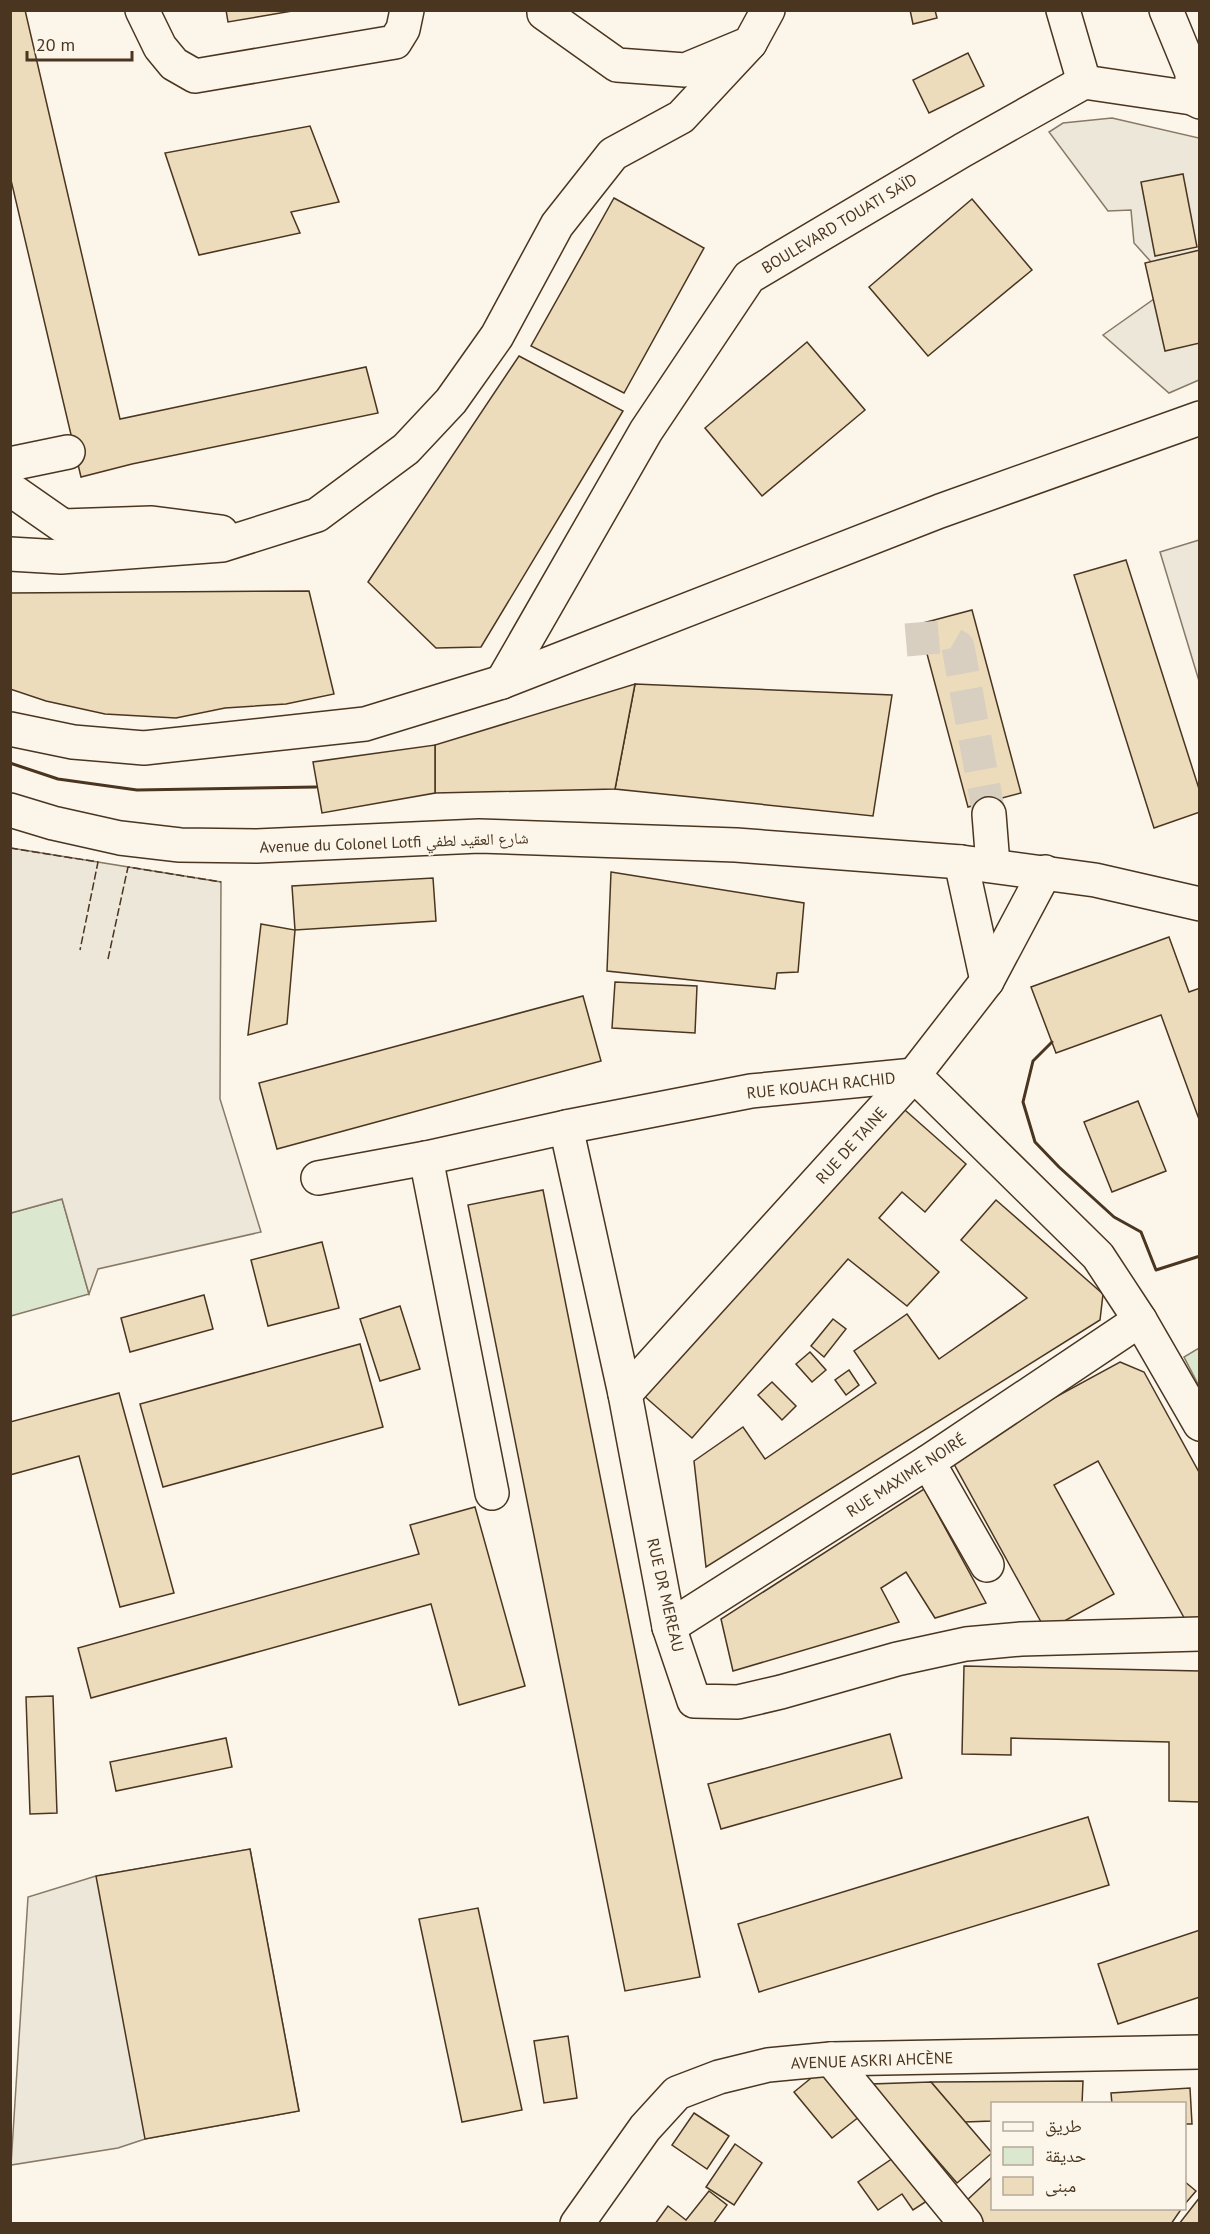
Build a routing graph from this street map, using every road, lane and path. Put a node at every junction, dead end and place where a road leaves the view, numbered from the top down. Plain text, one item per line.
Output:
1 (142, 10) edge
2 (407, 10) edge
3 (544, 10) edge
4 (768, 10) edge
5 (1063, 10) edge
6 (1166, 10) edge
7 (750, 43) junction
8 (1084, 82) junction
9 (1196, 100) edge
10 (1200, 418) edge
11 (68, 452) dead end
12 (10, 464) edge
13 (10, 489) edge
14 (252, 536) junction
15 (10, 554) edge
16 (502, 682) junction
17 (10, 729) edge
18 (10, 810) edge
19 (989, 814) tunnel mouth
20 (961, 862) junction
21 (993, 865) junction
22 (1045, 872) junction
23 (1200, 904) edge
24 (987, 981) junction
25 (915, 1075) junction
26 (566, 1127) junction
27 (426, 1158) junction
28 (318, 1178) dead end
29 (1140, 1320) junction
30 (625, 1394) junction
31 (1200, 1424) edge
32 (928, 1462) junction
33 (492, 1492) dead end
34 (987, 1565) dead end
35 (669, 1628) junction
36 (1200, 1634) edge
37 (1200, 2052) edge
38 (831, 2059) junction
39 (577, 2223) edge
40 (966, 2223) edge

1 - 2 street
3 - 7 street
4 - 7 street
5 - 8 street
6 - 9 street
7 - 14 street
8 - 9 street
8 - 16 street, BOULEVARD TOUATI SAÏD
10 - 16 street
11 - 12 street
13 - 14 street
14 - 15 street
16 - 17 street
18 - 20 street, Avenue du Colonel Lotfi شارع العقيد لطفي
19 - 21 street
20 - 21 street, Avenue du Colonel Lotfi شارع العقيد لطفي
20 - 24 street
21 - 22 street, Avenue du Colonel Lotfi شارع العقيد لطفي
22 - 23 street, Avenue du Colonel Lotfi شارع العقيد لطفي
22 - 24 street, RUE DE TAINE
24 - 25 street, RUE DE TAINE
25 - 26 street, RUE KOUACH RACHID
25 - 29 street, RUE KOUACH RACHID
25 - 30 street, RUE DE TAINE
26 - 27 street, RUE KOUACH RACHID
26 - 30 street, RUE DR MEREAU
27 - 28 street, RUE KOUACH RACHID
27 - 33 street
29 - 31 street, RUE KOUACH RACHID
29 - 32 street, RUE MAXIME NOIRÉ
30 - 35 street, RUE DR MEREAU
32 - 34 street
32 - 35 street, RUE MAXIME NOIRÉ
35 - 36 street, RUE DR MEREAU
37 - 38 street, AVENUE ASKRI AHCÈNE
38 - 39 street, AVENUE ASKRI AHCÈNE
38 - 40 street

